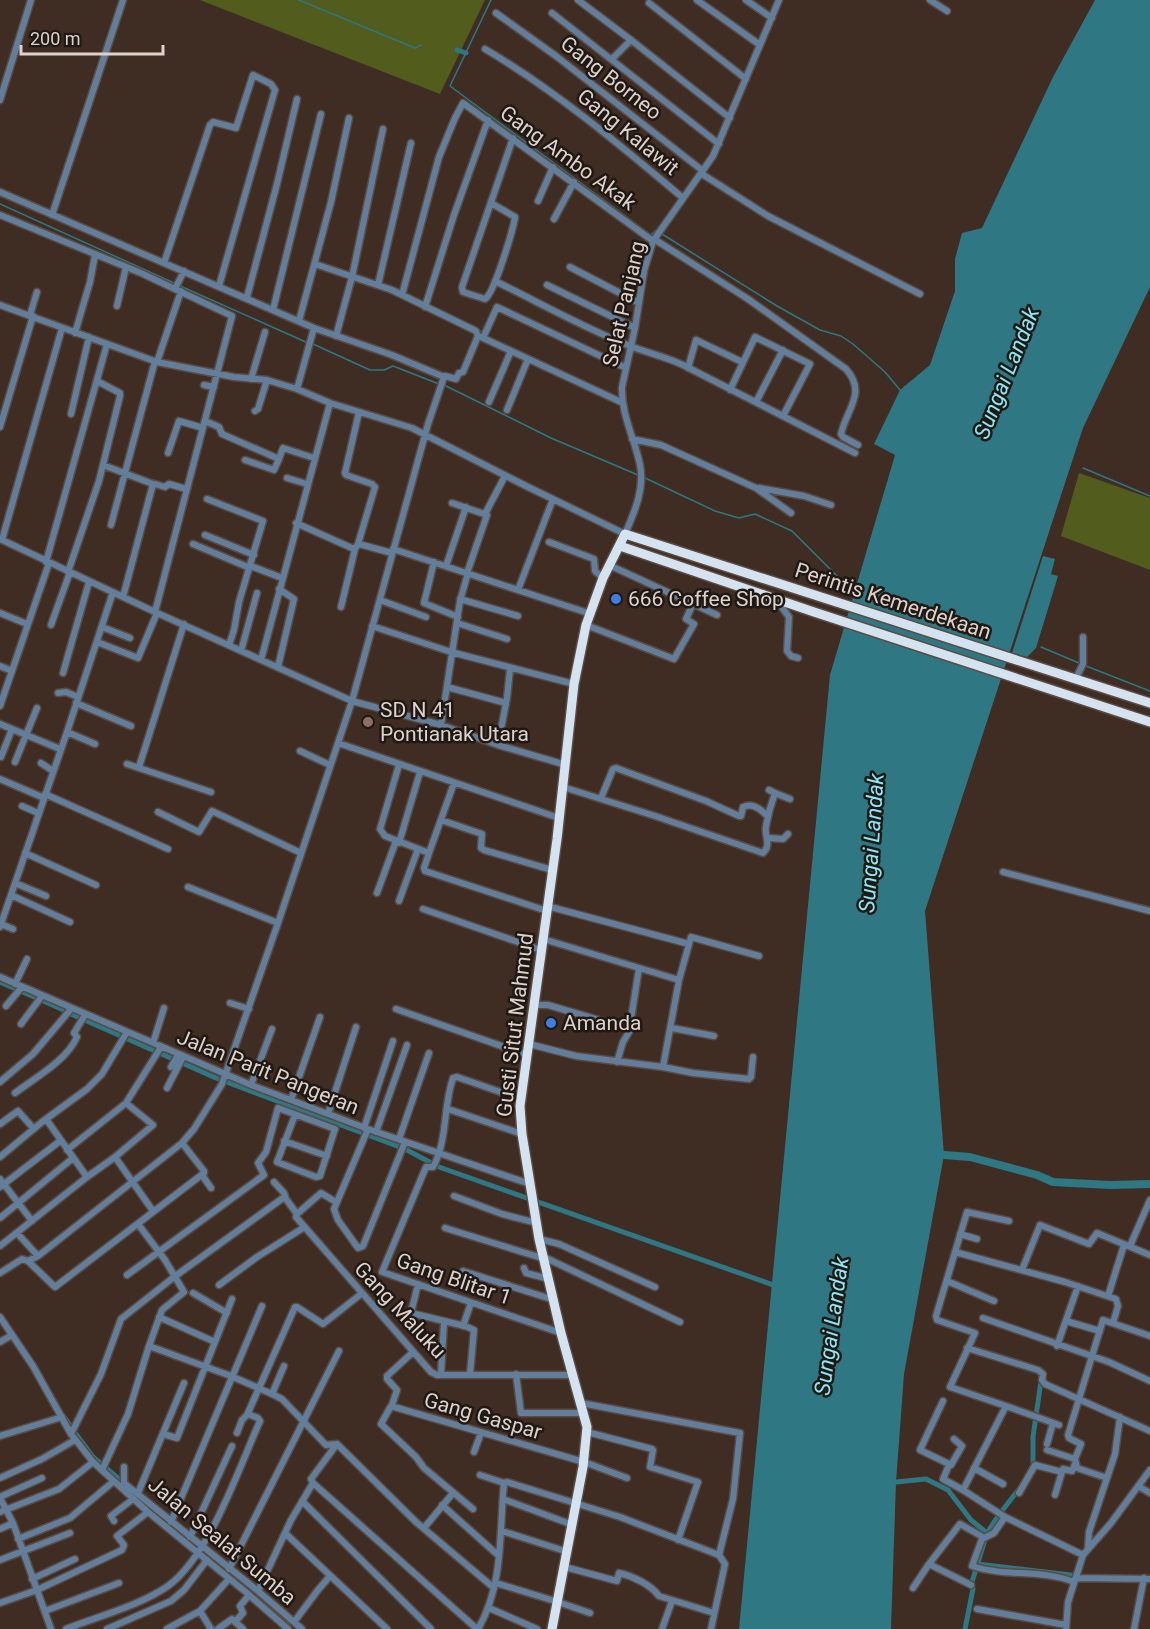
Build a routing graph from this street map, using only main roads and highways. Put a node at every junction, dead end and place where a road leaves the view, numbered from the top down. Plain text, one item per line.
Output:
1 (626, 534) joint
2 (620, 546) junction
3 (760, 577) junction
4 (760, 594) junction
5 (1150, 703) edge
6 (1150, 722) edge
7 (552, 1629) edge

1 - 2 highway, Gusti Situt Mahmud
1 - 3 highway, Perintis Kemerdekaan
2 - 4 highway
2 - 7 highway, Gusti Situt Mahmud
3 - 4 highway
3 - 5 highway, Perintis Kemerdekaan
4 - 6 highway

